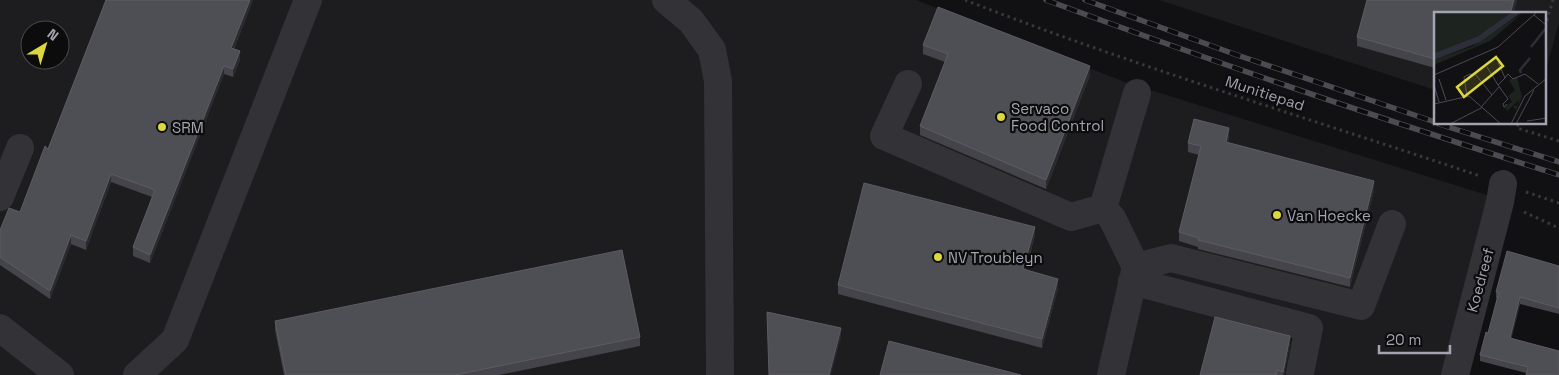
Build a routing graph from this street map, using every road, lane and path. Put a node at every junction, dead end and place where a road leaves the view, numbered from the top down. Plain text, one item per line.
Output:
1 (308, 0) edge
2 (666, 0) edge
3 (965, 0) edge
4 (1553, 0) edge
5 (1546, 24) edge
6 (908, 84) dead end
7 (1137, 93) dead end
8 (1518, 126) edge
9 (1559, 141) edge
10 (20, 148) dead end
11 (1501, 193) junction
12 (0, 197) edge
13 (1559, 202) edge
14 (1103, 208) junction
15 (1392, 224) dead end
16 (1559, 228) edge
17 (1134, 274) junction
18 (0, 328) edge
19 (1300, 373) dead end
20 (60, 375) edge
21 (138, 375) edge
22 (720, 375) edge
23 (1111, 375) edge
24 (1455, 375) edge

1 - 21 street
2 - 22 street
3 - 11 path, Munitiepad
4 - 5 path
6 - 14 street
7 - 14 street
8 - 9 path
10 - 12 street
11 - 13 path, Munitiepad
11 - 16 path
11 - 24 street, Koedreef
14 - 17 street
15 - 17 street
17 - 19 street
17 - 23 street
18 - 20 street

